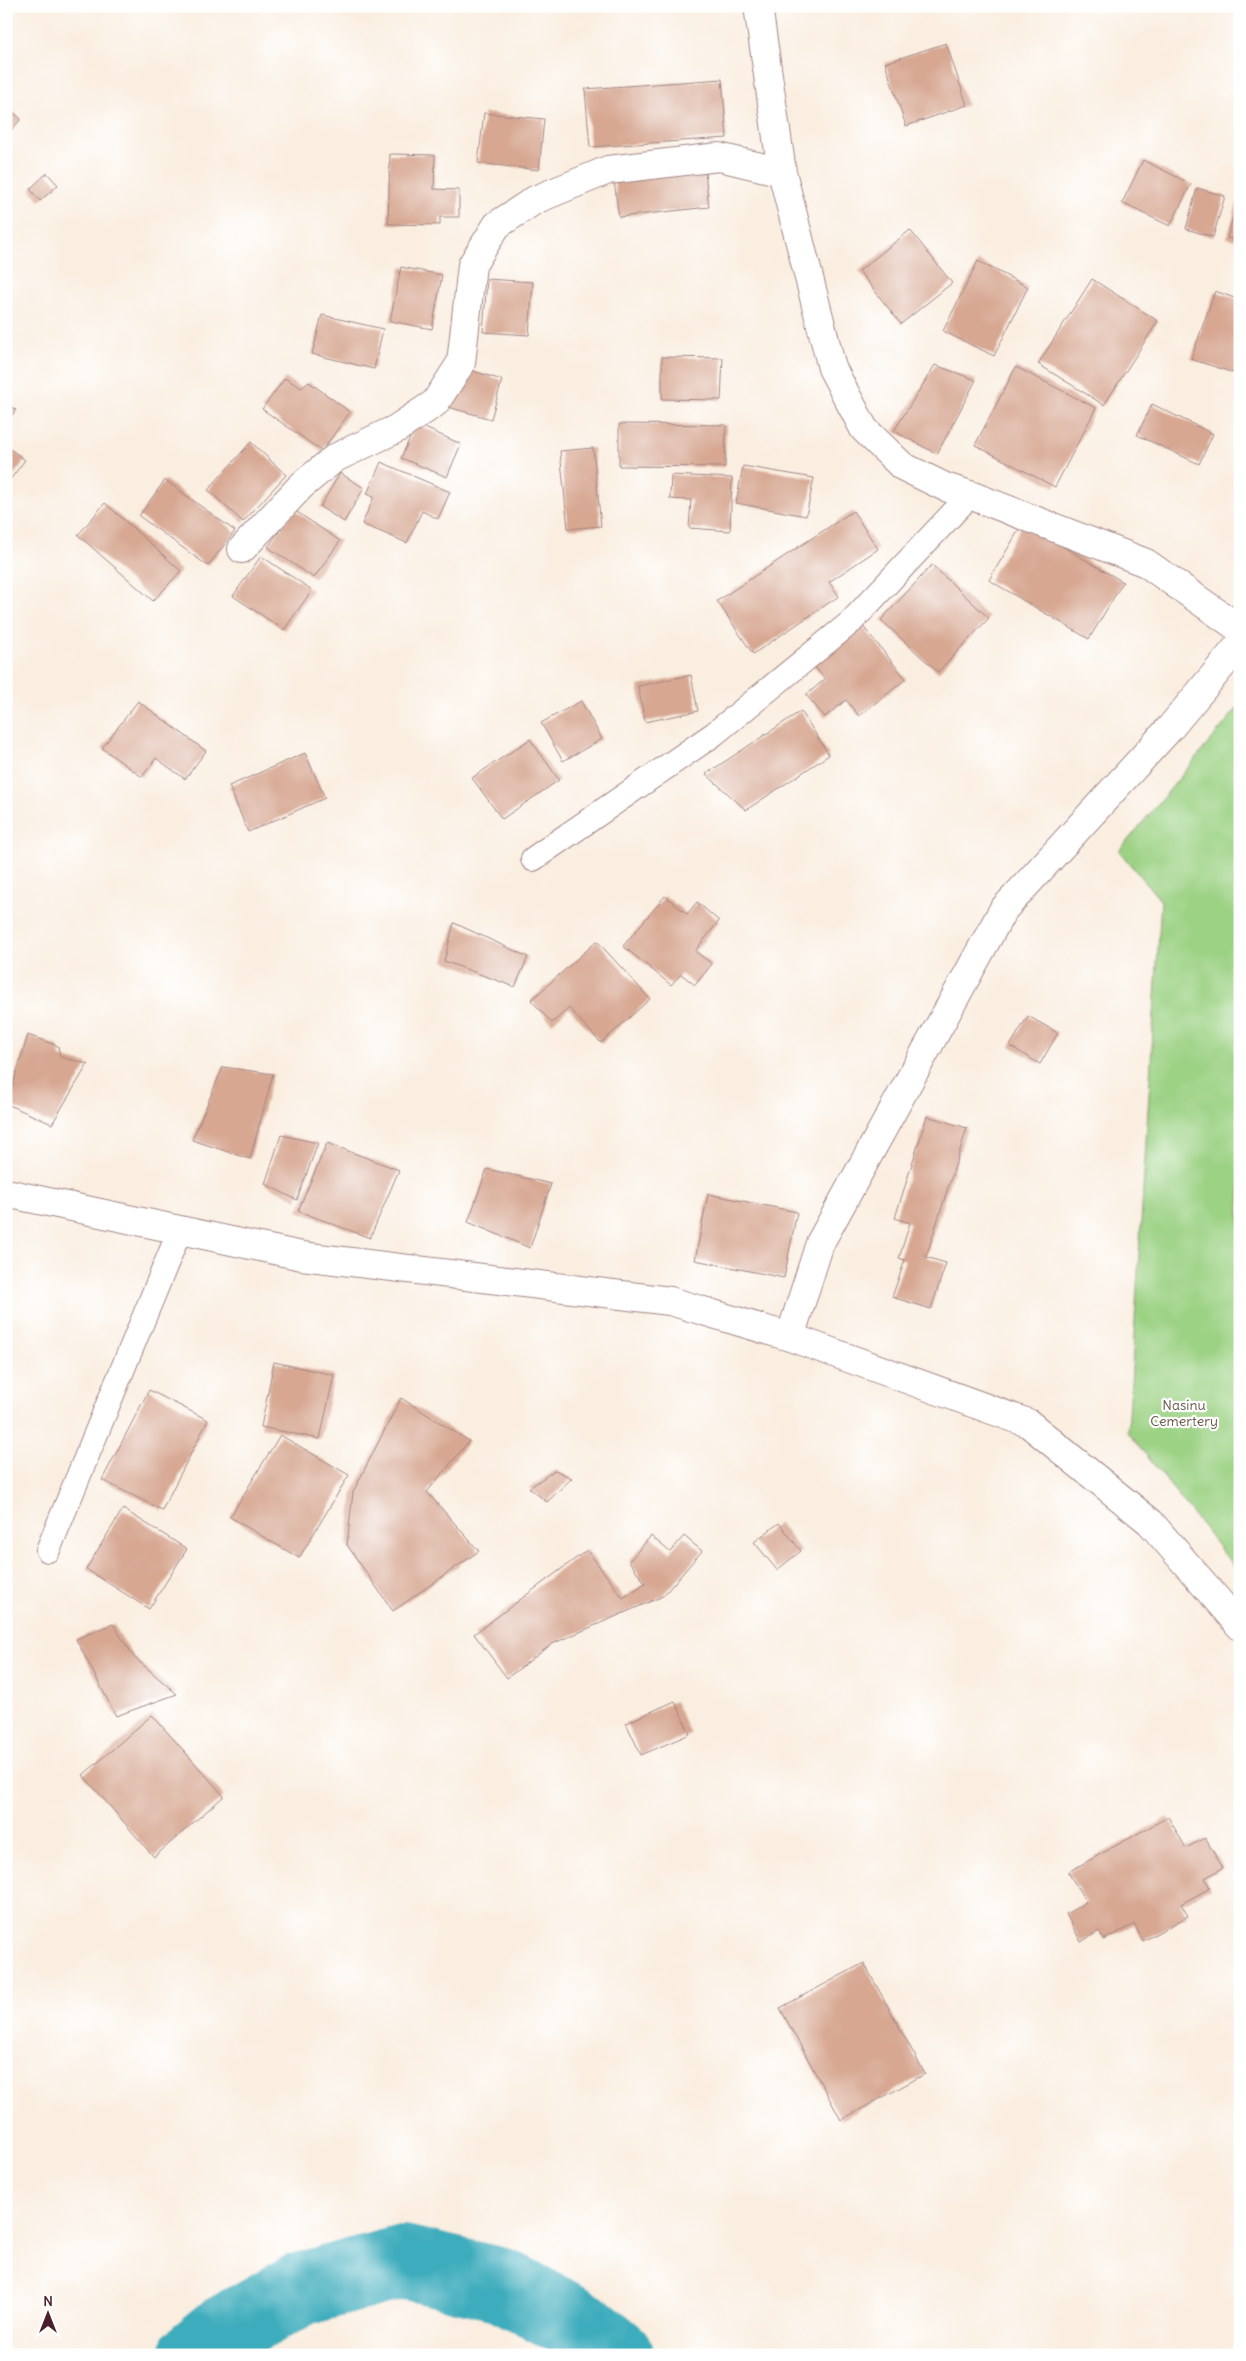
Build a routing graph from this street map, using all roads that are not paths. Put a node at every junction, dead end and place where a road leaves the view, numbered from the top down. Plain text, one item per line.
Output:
1 (758, 6) edge
2 (782, 172) junction
3 (970, 494) junction
4 (242, 549) dead end
5 (1240, 629) edge
6 (1240, 644) edge
7 (533, 860) dead end
8 (6, 1193) edge
9 (180, 1230) junction
10 (790, 1337) junction
11 (48, 1550) dead end
12 (1240, 1626) edge

1 - 2 street
2 - 3 street
2 - 4 street
3 - 5 street
3 - 7 lane
6 - 10 street
8 - 9 street
9 - 10 street
9 - 11 lane
10 - 12 street

